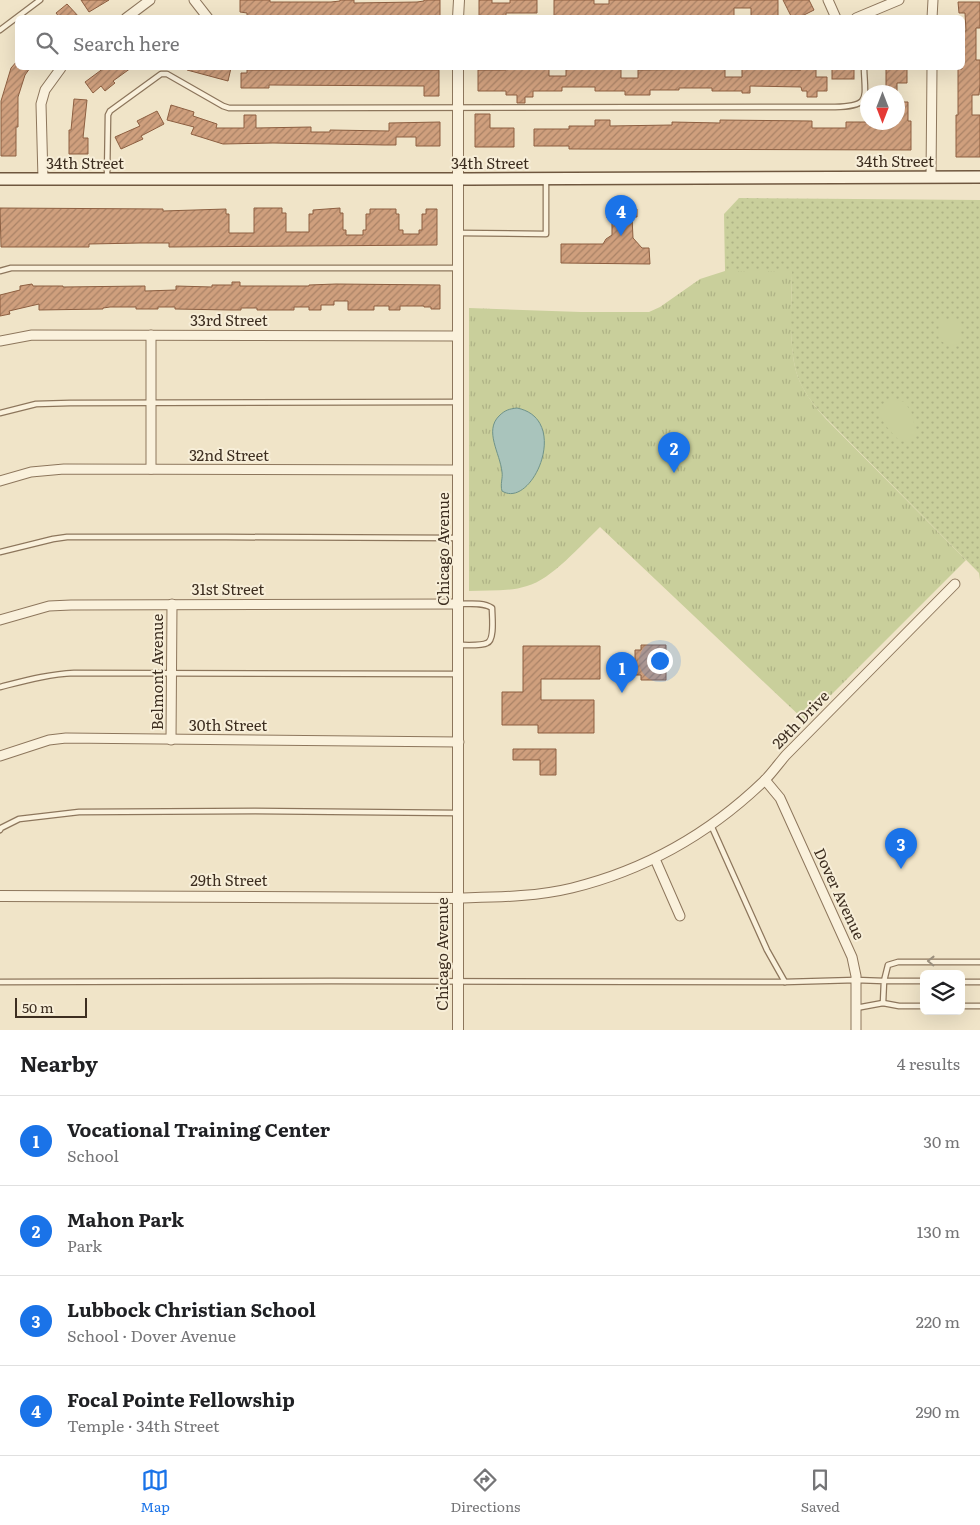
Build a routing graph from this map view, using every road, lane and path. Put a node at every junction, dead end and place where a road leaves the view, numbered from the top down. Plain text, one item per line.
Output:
1 (40, 0) edge
2 (150, 0) edge
3 (194, 0) edge
4 (459, 0) edge
5 (828, 0) edge
6 (899, 0) edge
7 (932, 0) edge
8 (20, 15) edge
9 (130, 15) edge
10 (206, 15) edge
11 (458, 15) edge
12 (835, 15) edge
13 (864, 15) edge
14 (932, 15) edge
15 (15, 19) edge
16 (0, 30) edge
17 (60, 70) edge
18 (458, 70) edge
19 (864, 70) edge
20 (932, 70) edge
21 (458, 109) junction
22 (980, 176) edge
23 (931, 177) junction
24 (546, 179) junction
25 (0, 180) edge
26 (43, 180) junction
27 (107, 180) junction
28 (458, 180) junction
29 (458, 233) junction
30 (458, 268) junction
31 (0, 271) edge
32 (151, 335) junction
33 (458, 336) junction
34 (0, 341) edge
35 (458, 402) junction
36 (151, 403) junction
37 (0, 413) edge
38 (151, 469) junction
39 (458, 470) junction
40 (0, 481) edge
41 (458, 538) junction
42 (0, 552) edge
43 (955, 584) dead end
44 (172, 604) junction
45 (459, 604) junction
46 (0, 620) edge
47 (458, 645) junction
48 (171, 672) junction
49 (459, 674) junction
50 (0, 687) edge
51 (171, 740) junction
52 (458, 742) junction
53 (0, 756) edge
54 (765, 780) junction
55 (458, 813) junction
56 (711, 825) junction
57 (0, 830) edge
58 (655, 859) junction
59 (0, 896) edge
60 (458, 898) junction
61 (680, 916) dead end
62 (980, 962) edge
63 (856, 980) junction
64 (884, 981) junction
65 (0, 982) edge
66 (458, 982) junction
67 (785, 982) junction
68 (920, 982) edge
69 (965, 982) edge
70 (980, 982) edge
71 (883, 1003) junction
72 (920, 1006) edge
73 (965, 1006) edge
74 (980, 1006) edge
75 (856, 1008) junction
76 (458, 1030) edge
77 (856, 1030) edge

1 - 8 lane
2 - 9 street
3 - 10 street
4 - 11 street
5 - 12 street
6 - 13 street
7 - 14 street
15 - 16 lane
17 - 26 street
18 - 21 street, Chicago Avenue
19 - 21 lane
20 - 23 street
21 - 27 lane
21 - 28 street, Chicago Avenue
22 - 23 main road, 34th Street
23 - 24 main road, 34th Street
24 - 28 main road, 34th Street
24 - 29 lane
25 - 26 main road, 34th Street
26 - 27 main road, 34th Street
27 - 28 main road, 34th Street
28 - 29 street, Chicago Avenue
29 - 30 street, Chicago Avenue
30 - 31 lane
30 - 33 street, Chicago Avenue
32 - 33 street, 33rd Street
32 - 34 street, 33rd Street
32 - 36 street
33 - 35 street, Chicago Avenue
35 - 36 lane
35 - 39 street, Chicago Avenue
36 - 37 lane
36 - 38 street
38 - 39 street, 32nd Street
38 - 40 street, 32nd Street
39 - 41 street, Chicago Avenue
41 - 42 lane
41 - 45 street, Chicago Avenue
43 - 54 street, 29th Drive
44 - 45 street, 31st Street
44 - 46 street, 31st Street
44 - 48 street, Belmont Avenue
45 - 47 street, Chicago Avenue
45 - 47 lane
47 - 49 street, Chicago Avenue
48 - 49 lane
48 - 50 lane
48 - 51 street, Belmont Avenue
49 - 52 street, Chicago Avenue
51 - 52 street, 30th Street
51 - 53 street, 30th Street
52 - 55 street, Chicago Avenue
54 - 56 street, 29th Drive
54 - 63 street, Dover Avenue
55 - 57 lane
55 - 60 street, Chicago Avenue
56 - 58 street, 29th Drive
56 - 67 lane
58 - 60 street, 29th Drive
58 - 61 street
59 - 60 street, 29th Street
60 - 66 street, Chicago Avenue
62 -> 64 lane
63 - 64 lane
63 - 67 lane
63 - 75 street, Dover Avenue
64 - 68 lane
64 - 71 lane
65 - 66 lane
66 - 67 lane
66 - 76 street, Chicago Avenue
69 - 70 lane
71 - 72 lane
71 - 75 lane
73 - 74 lane
75 - 77 street, Dover Avenue

